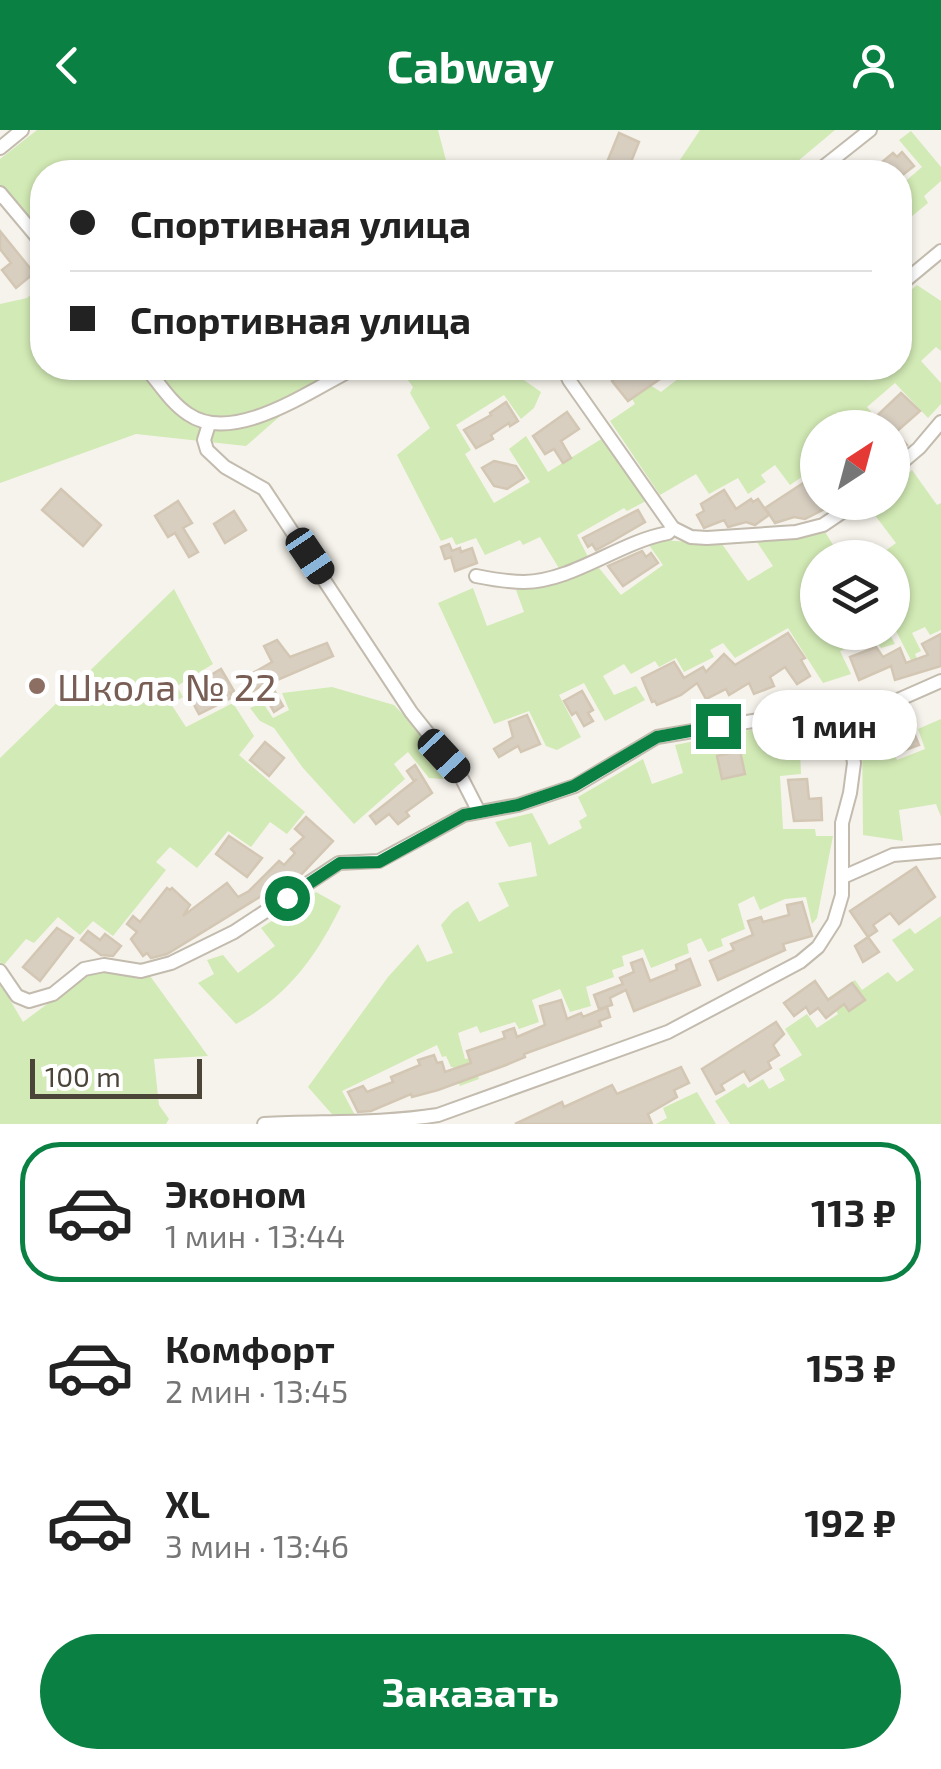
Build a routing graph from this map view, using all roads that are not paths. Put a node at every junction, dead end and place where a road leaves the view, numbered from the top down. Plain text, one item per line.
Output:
1 (22, 130) edge
2 (870, 130) edge
3 (0, 148) edge
4 (831, 160) edge
5 (0, 193) edge
6 (30, 229) edge
7 (941, 251) edge
8 (912, 275) edge
9 (156, 380) edge
10 (331, 380) edge
11 (569, 380) edge
12 (941, 422) edge
13 (208, 424) junction
14 (910, 456) edge
15 (830, 520) edge
16 (673, 528) junction
17 (476, 576) dead end
18 (941, 680) edge
19 (848, 722) junction
20 (479, 812) junction
21 (941, 852) edge
22 (843, 878) junction
23 (0, 971) edge
24 (264, 1124) edge

1 - 3 street
2 - 4 street
5 - 6 street
7 - 8 street
9 - 13 street
10 - 13 street
11 - 16 street
12 - 14 street
13 - 20 street
15 - 16 street
16 - 17 street
18 - 19 street
19 - 20 street
19 - 22 street
20 - 23 street
21 - 22 street
22 - 24 street

